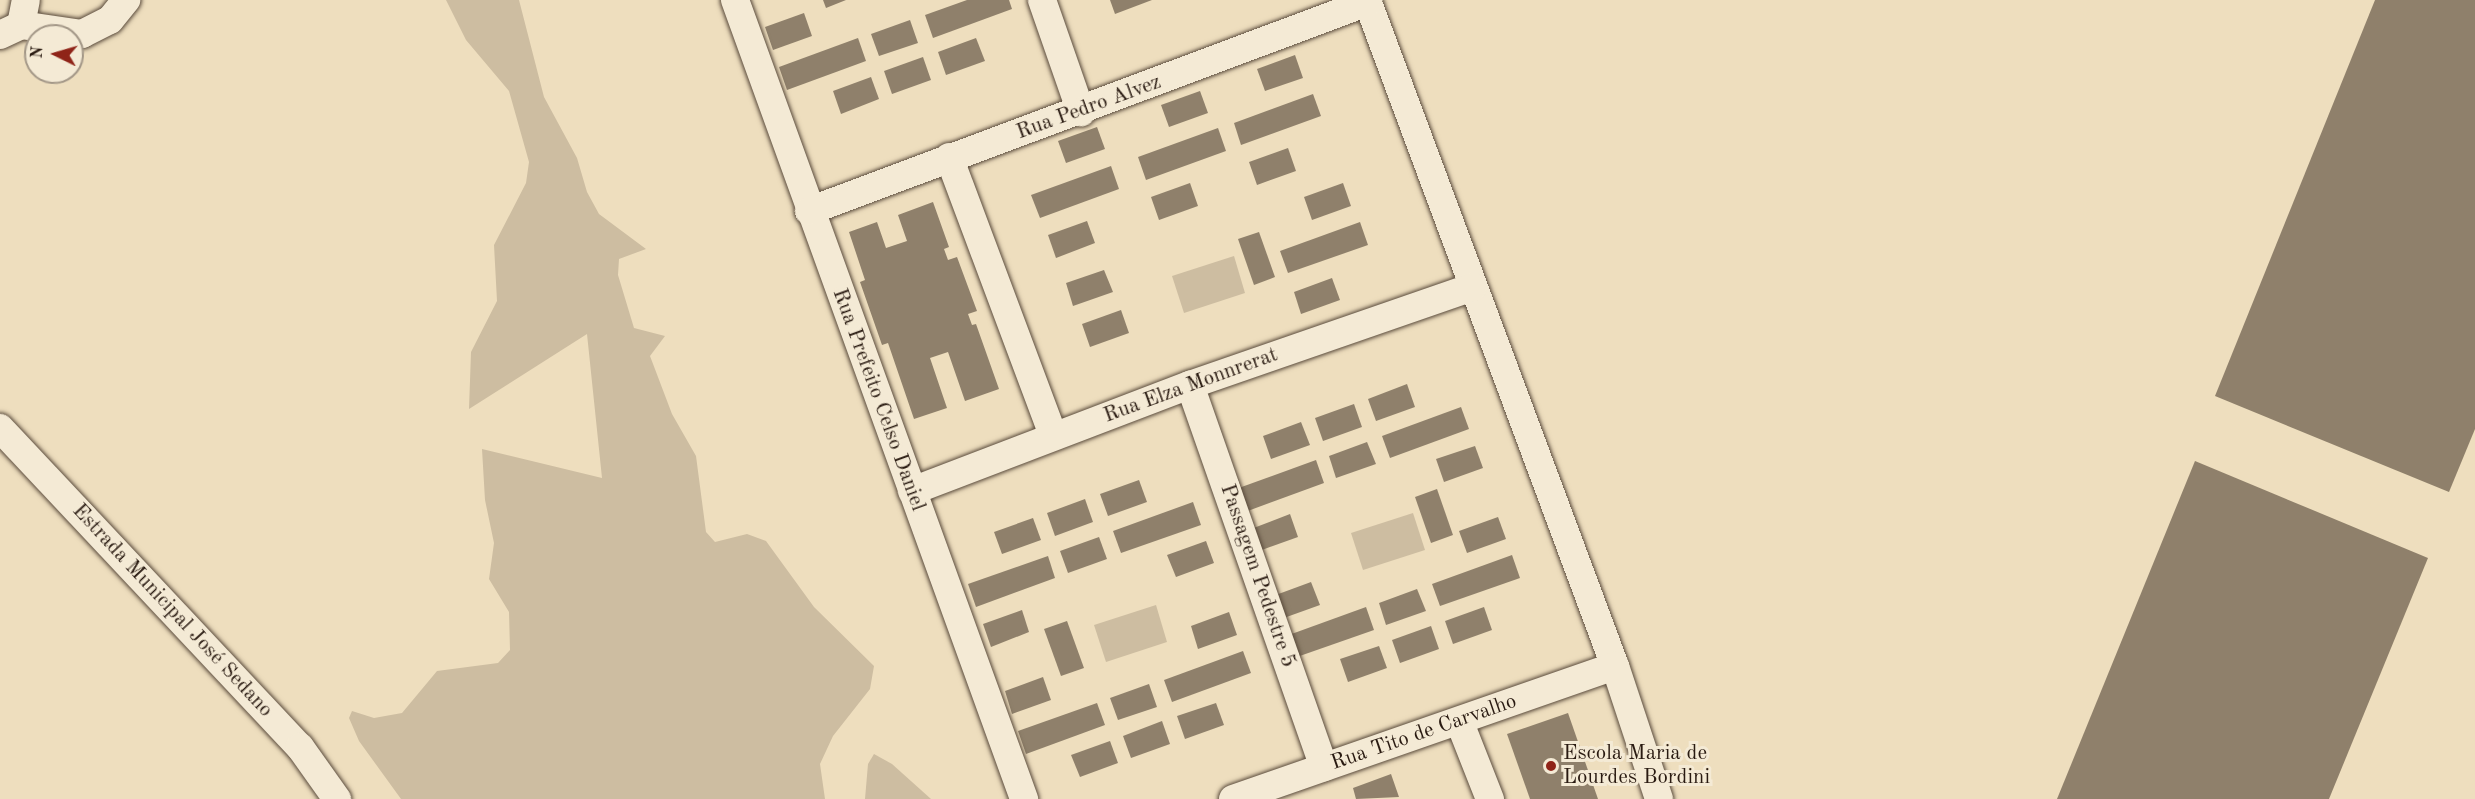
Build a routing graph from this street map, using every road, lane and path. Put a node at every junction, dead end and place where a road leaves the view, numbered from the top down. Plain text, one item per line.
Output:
1 (126, 0) edge
2 (735, 0) edge
3 (1042, 0) edge
4 (1367, 1) edge
5 (16, 20) edge
6 (1081, 112) junction
7 (949, 157) junction
8 (809, 211) junction
9 (1473, 287) junction
10 (1190, 385) junction
11 (0, 428) edge
12 (1053, 435) junction
13 (912, 491) junction
14 (1615, 666) junction
15 (1461, 723) junction
16 (1324, 767) junction
17 (337, 799) edge
18 (1024, 799) edge
19 (1233, 799) edge
20 (1490, 799) edge
21 (1659, 799) edge

1 - 5 street
2 - 8 street, Rua Prefeito Celso Daniel
3 - 6 street
4 - 6 street, Rua Pedro Alvez
4 - 9 street
6 - 7 street, Rua Pedro Alvez
7 - 8 street, Rua Pedro Alvez
7 - 12 street
8 - 13 street, Rua Prefeito Celso Daniel
9 - 10 street, Rua Elza Monnrerat
9 - 14 street
10 - 12 street, Rua Elza Monnrerat
10 - 16 street, Passagem Pedestre 5
11 - 17 street, Estrada Municipal José Sedano
12 - 13 street, Rua Elza Monnrerat
13 - 18 street, Rua Prefeito Celso Daniel
14 - 15 street, Rua Tito de Carvalho
14 - 21 street
15 - 16 street, Rua Tito de Carvalho
15 - 20 street
16 - 19 street, Rua Tito de Carvalho

